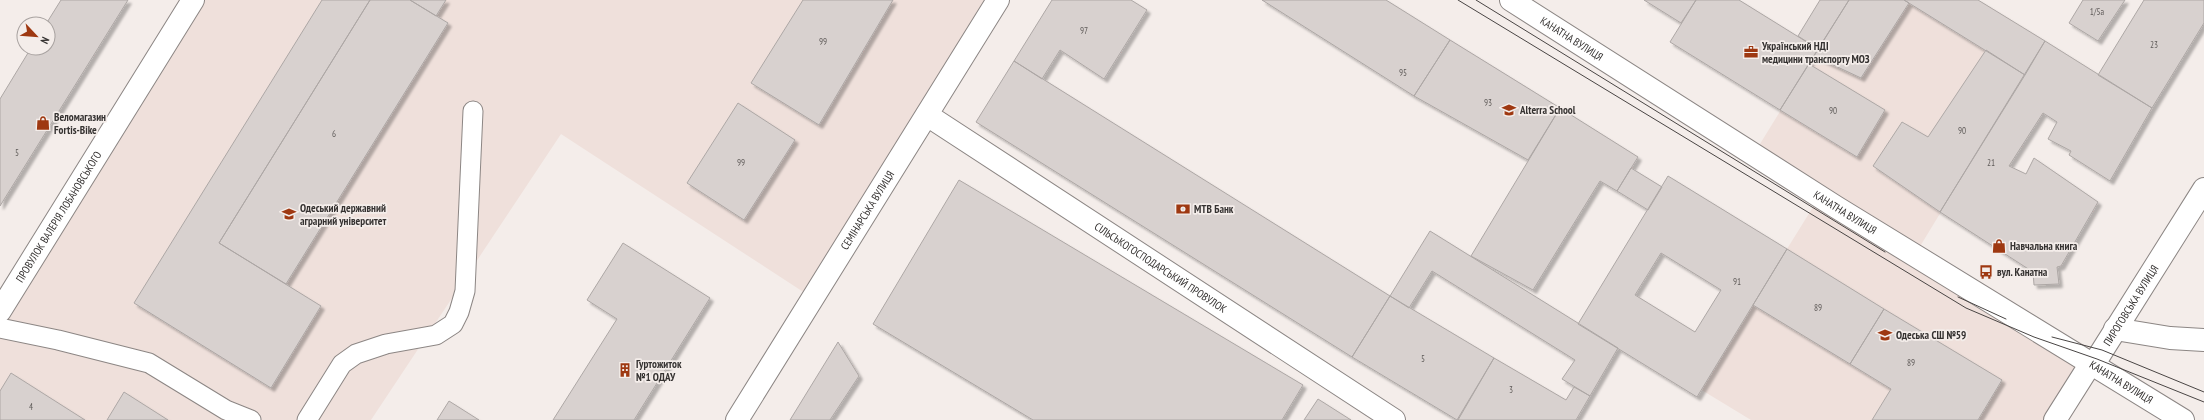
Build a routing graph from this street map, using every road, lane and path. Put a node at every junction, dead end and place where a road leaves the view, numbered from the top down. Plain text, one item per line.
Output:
1 (193, 0) edge
2 (998, 0) edge
3 (1511, 0) edge
4 (473, 111) dead end
5 (927, 115) junction
6 (2204, 189) edge
7 (0, 311) edge
8 (0, 328) edge
9 (2115, 329) junction
10 (2204, 340) edge
11 (2091, 363) junction
12 (251, 420) edge
13 (307, 420) edge
14 (737, 420) edge
15 (1394, 420) edge
16 (2055, 420) edge
17 (2183, 420) edge

1 - 7 street, ПРОВУЛОК ВАЛЕРІЯ ЛОБАНОВСЬКОГО
2 - 5 street, СЕМІНАРСЬКА ВУЛИЦЯ
3 - 11 street, КАНАТНА ВУЛИЦЯ
4 - 13 lane
5 - 14 street, СЕМІНАРСЬКА ВУЛИЦЯ
5 - 15 street, СІЛЬСЬКОГОСПОДАРСЬКИЙ ПРОВУЛОК
6 - 9 street, ПИРОГОВСЬКА ВУЛИЦЯ
8 - 12 lane
9 - 10 street
9 - 11 street, ПИРОГОВСЬКА ВУЛИЦЯ
11 - 16 street, ПИРОГОВСЬКА ВУЛИЦЯ
11 - 17 street, КАНАТНА ВУЛИЦЯ

